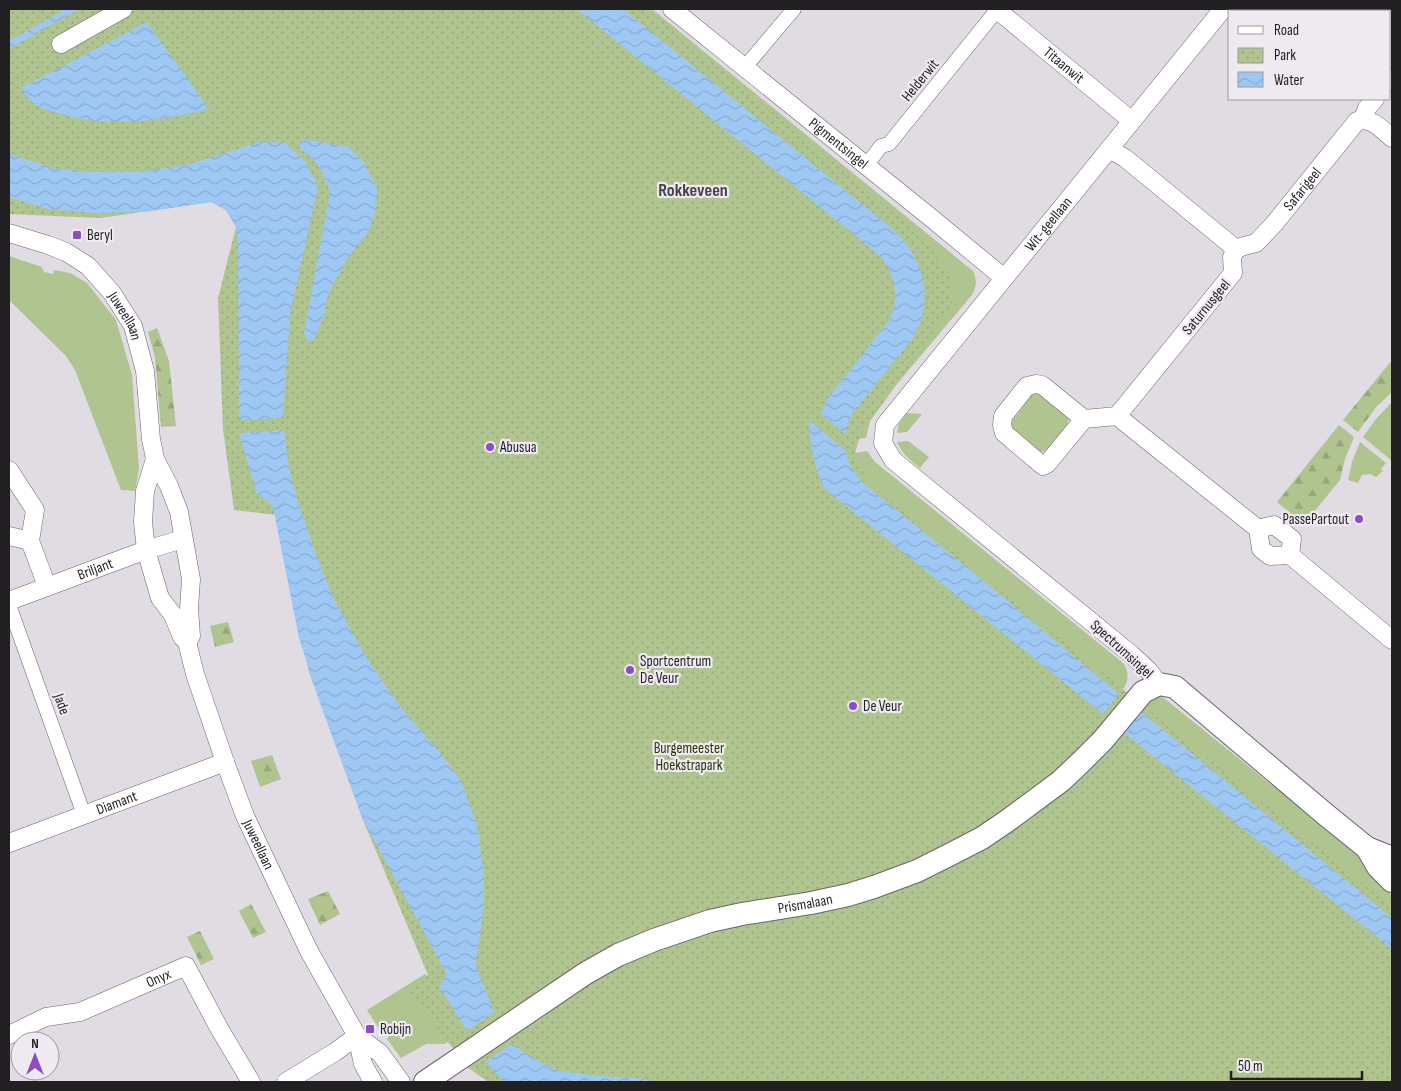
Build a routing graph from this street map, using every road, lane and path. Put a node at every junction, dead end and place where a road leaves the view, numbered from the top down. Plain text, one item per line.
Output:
1 (122, 9) edge
2 (672, 9) edge
3 (794, 9) edge
4 (1223, 9) edge
5 (996, 10) edge
6 (61, 44) dead end
7 (745, 68) junction
8 (1374, 100) edge
9 (1363, 120) junction
10 (1132, 121) junction
11 (1392, 138) edge
12 (1109, 149) junction
13 (866, 166) junction
14 (9, 233) edge
15 (1236, 249) junction
16 (1004, 278) junction
17 (1117, 416) junction
18 (1084, 419) junction
19 (883, 444) joint
20 (155, 459) junction
21 (9, 470) edge
22 (1258, 529) junction
23 (9, 536) edge
24 (184, 539) junction
25 (30, 541) junction
26 (146, 550) junction
27 (1290, 555) junction
28 (47, 586) junction
29 (9, 603) edge
30 (1392, 640) edge
31 (188, 642) junction
32 (1151, 688) junction
33 (225, 762) junction
34 (84, 815) junction
35 (9, 843) edge
36 (1367, 848) junction
37 (1392, 858) edge
38 (1392, 881) edge
39 (9, 1034) edge
40 (358, 1036) junction
41 (250, 1082) edge
42 (286, 1082) edge
43 (373, 1082) edge
44 (401, 1082) edge
45 (425, 1082) edge

1 - 6 street
2 - 7 street, Pigmentsingel
3 - 7 street
4 - 10 street, Wit-geellaan
5 - 10 street, Titaanwit
5 - 13 street, Helderwit
7 - 13 street, Pigmentsingel
8 - 9 street, Safarigeel
9 - 11 street
9 - 15 street, Safarigeel
10 - 12 street, Wit-geellaan
12 - 15 street
12 - 16 street, Wit-geellaan
13 - 16 street, Pigmentsingel
14 - 20 street, Juweellaan
15 - 17 street, Saturnusgeel
16 - 19 street, Wit-geellaan
17 - 18 street
17 - 22 street
18 - 18 street
19 - 32 street, Spectrumsingel
20 - 24 street, Juweellaan
20 - 26 street, Juweellaan
21 - 25 street
22 - 27 street
22 - 27 street
23 - 25 street
24 - 26 street, Briljant
24 - 31 street, Juweellaan
25 - 28 street
26 - 28 street, Briljant
26 - 31 street, Juweellaan
27 - 30 street
28 - 29 street, Briljant
29 - 34 street, Jade
31 - 33 street, Juweellaan
32 - 36 street, Spectrumsingel
32 - 45 street, Prismalaan
33 - 34 street, Diamant
33 - 40 street, Juweellaan
34 - 35 street, Diamant
36 - 37 street, Spectrumsingel
36 - 38 street, Spectrumsingel
39 - 41 street, Onyx
40 - 42 street
40 - 43 street, Juweellaan
40 - 44 street, Juweellaan

